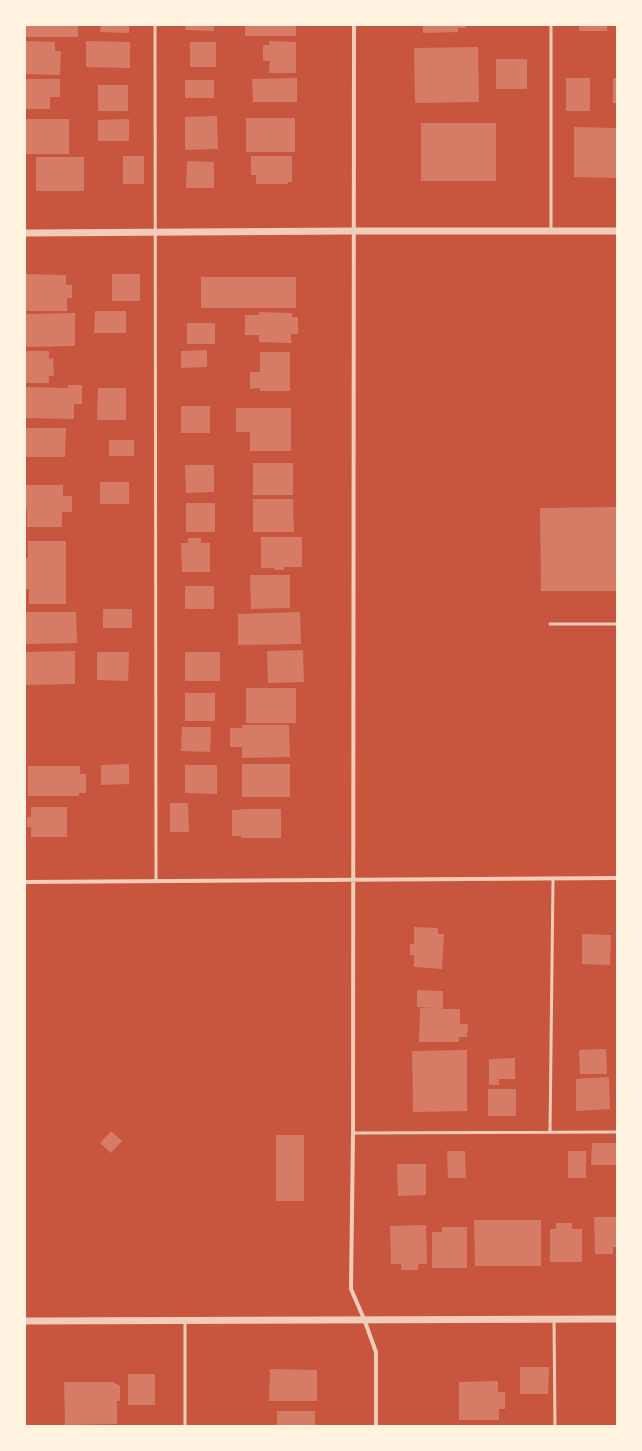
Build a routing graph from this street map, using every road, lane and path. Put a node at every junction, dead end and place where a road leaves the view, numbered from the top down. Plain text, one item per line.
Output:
1 (155, 25) edge
2 (354, 25) edge
3 (551, 25) edge
4 (353, 230) junction
5 (551, 230) junction
6 (617, 230) edge
7 (156, 232) junction
8 (25, 233) edge
9 (550, 624) dead end
10 (617, 624) edge
11 (617, 878) edge
12 (553, 879) junction
13 (354, 880) junction
14 (156, 881) junction
15 (25, 882) edge
16 (550, 1132) junction
17 (617, 1132) edge
18 (353, 1133) junction
19 (364, 1319) junction
20 (554, 1319) junction
21 (617, 1319) edge
22 (185, 1320) junction
23 (25, 1321) edge
24 (185, 1426) edge
25 (376, 1426) edge
26 (555, 1426) edge

1 - 7 lane
2 - 4 street
3 - 5 lane
4 - 5 street
4 - 7 street
4 - 13 street
5 - 6 street
7 - 8 street
7 - 14 lane
9 - 10 lane
11 - 12 street
12 - 13 street
12 - 16 lane
13 - 14 street
13 - 18 street
14 - 15 street
16 - 17 lane
16 - 18 lane
18 - 19 street
19 - 20 street
19 - 22 street
19 - 25 street
20 - 21 street
20 - 26 lane
22 - 23 street
22 - 24 lane

